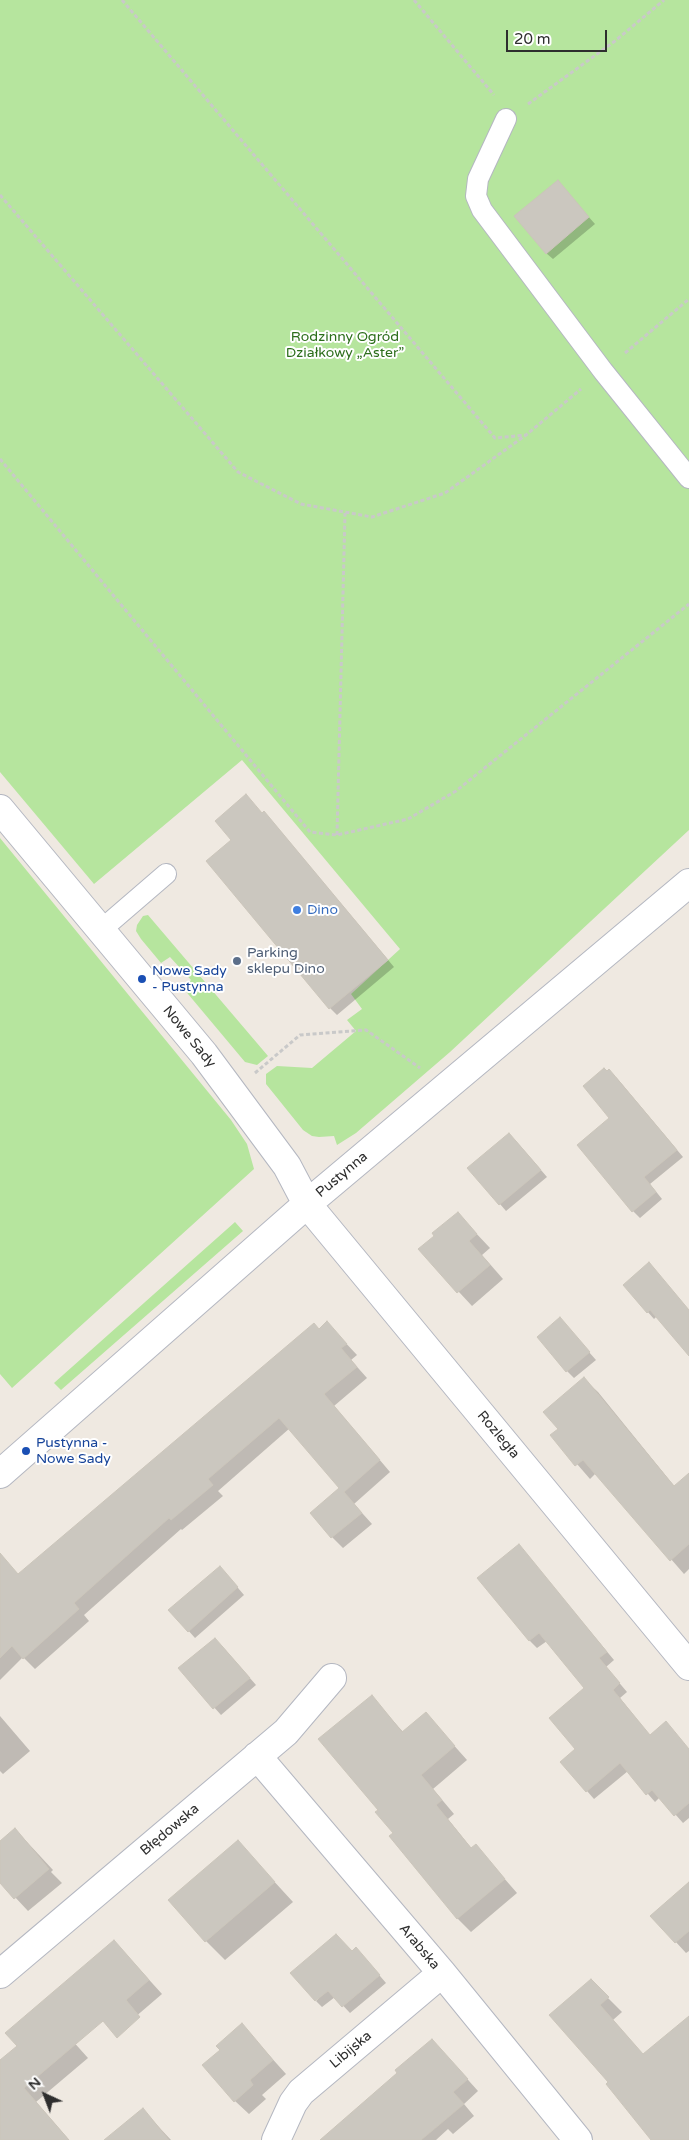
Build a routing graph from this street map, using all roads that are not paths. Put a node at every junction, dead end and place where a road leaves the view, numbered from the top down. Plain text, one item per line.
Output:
1 (506, 119) road end
2 (689, 478) edge
3 (0, 809) edge
4 (166, 874) dead end
5 (689, 883) edge
6 (101, 930) junction
7 (307, 1204) junction
8 (0, 1474) edge
9 (686, 1657) edge
10 (332, 1678) dead end
11 (257, 1756) junction
12 (442, 1973) junction
13 (0, 1974) edge
14 (276, 2140) edge
15 (578, 2140) edge

1 - 2 lane
3 - 6 street, Nowe Sady
4 - 6 lane
5 - 7 street, Pustynna
6 - 7 street, Nowe Sady
7 - 8 street, Pustynna
7 - 9 street, Rozległa
10 - 11 street, Błędowska
11 - 12 street, Arabska
11 - 13 street, Błędowska
12 - 14 street, Libijska
12 - 15 street, Arabska

